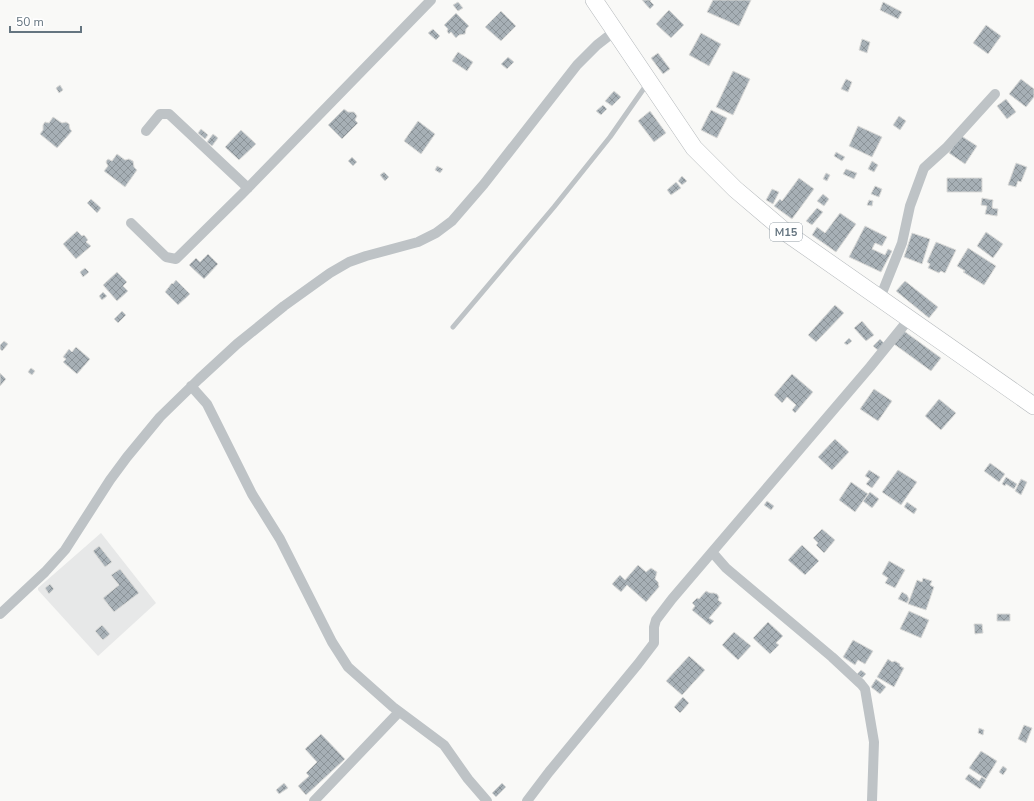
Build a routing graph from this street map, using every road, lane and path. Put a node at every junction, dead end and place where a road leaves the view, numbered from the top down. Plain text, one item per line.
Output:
1 (431, 0) edge
2 (594, 0) edge
3 (614, 31) junction
4 (649, 82) junction
5 (995, 94) dead end
6 (146, 131) dead end
7 (248, 188) junction
8 (131, 223) dead end
9 (880, 298) junction
10 (909, 319) junction
11 (453, 327) dead end
12 (191, 386) junction
13 (1034, 406) edge
14 (712, 552) junction
15 (0, 614) edge
16 (400, 712) junction
17 (314, 801) edge
18 (487, 801) edge
19 (527, 801) edge
20 (872, 801) edge

1 - 7 street
2 - 3 highway, M15
3 - 4 highway, M15
3 - 12 street
4 - 9 highway, M15
4 - 11 lane
5 - 9 street
6 - 7 street
7 - 8 street
9 - 10 highway, M15
10 - 13 highway, M15
10 - 14 street
12 - 15 street
12 - 16 street
14 - 19 street
14 - 20 street
16 - 17 street
16 - 18 street

